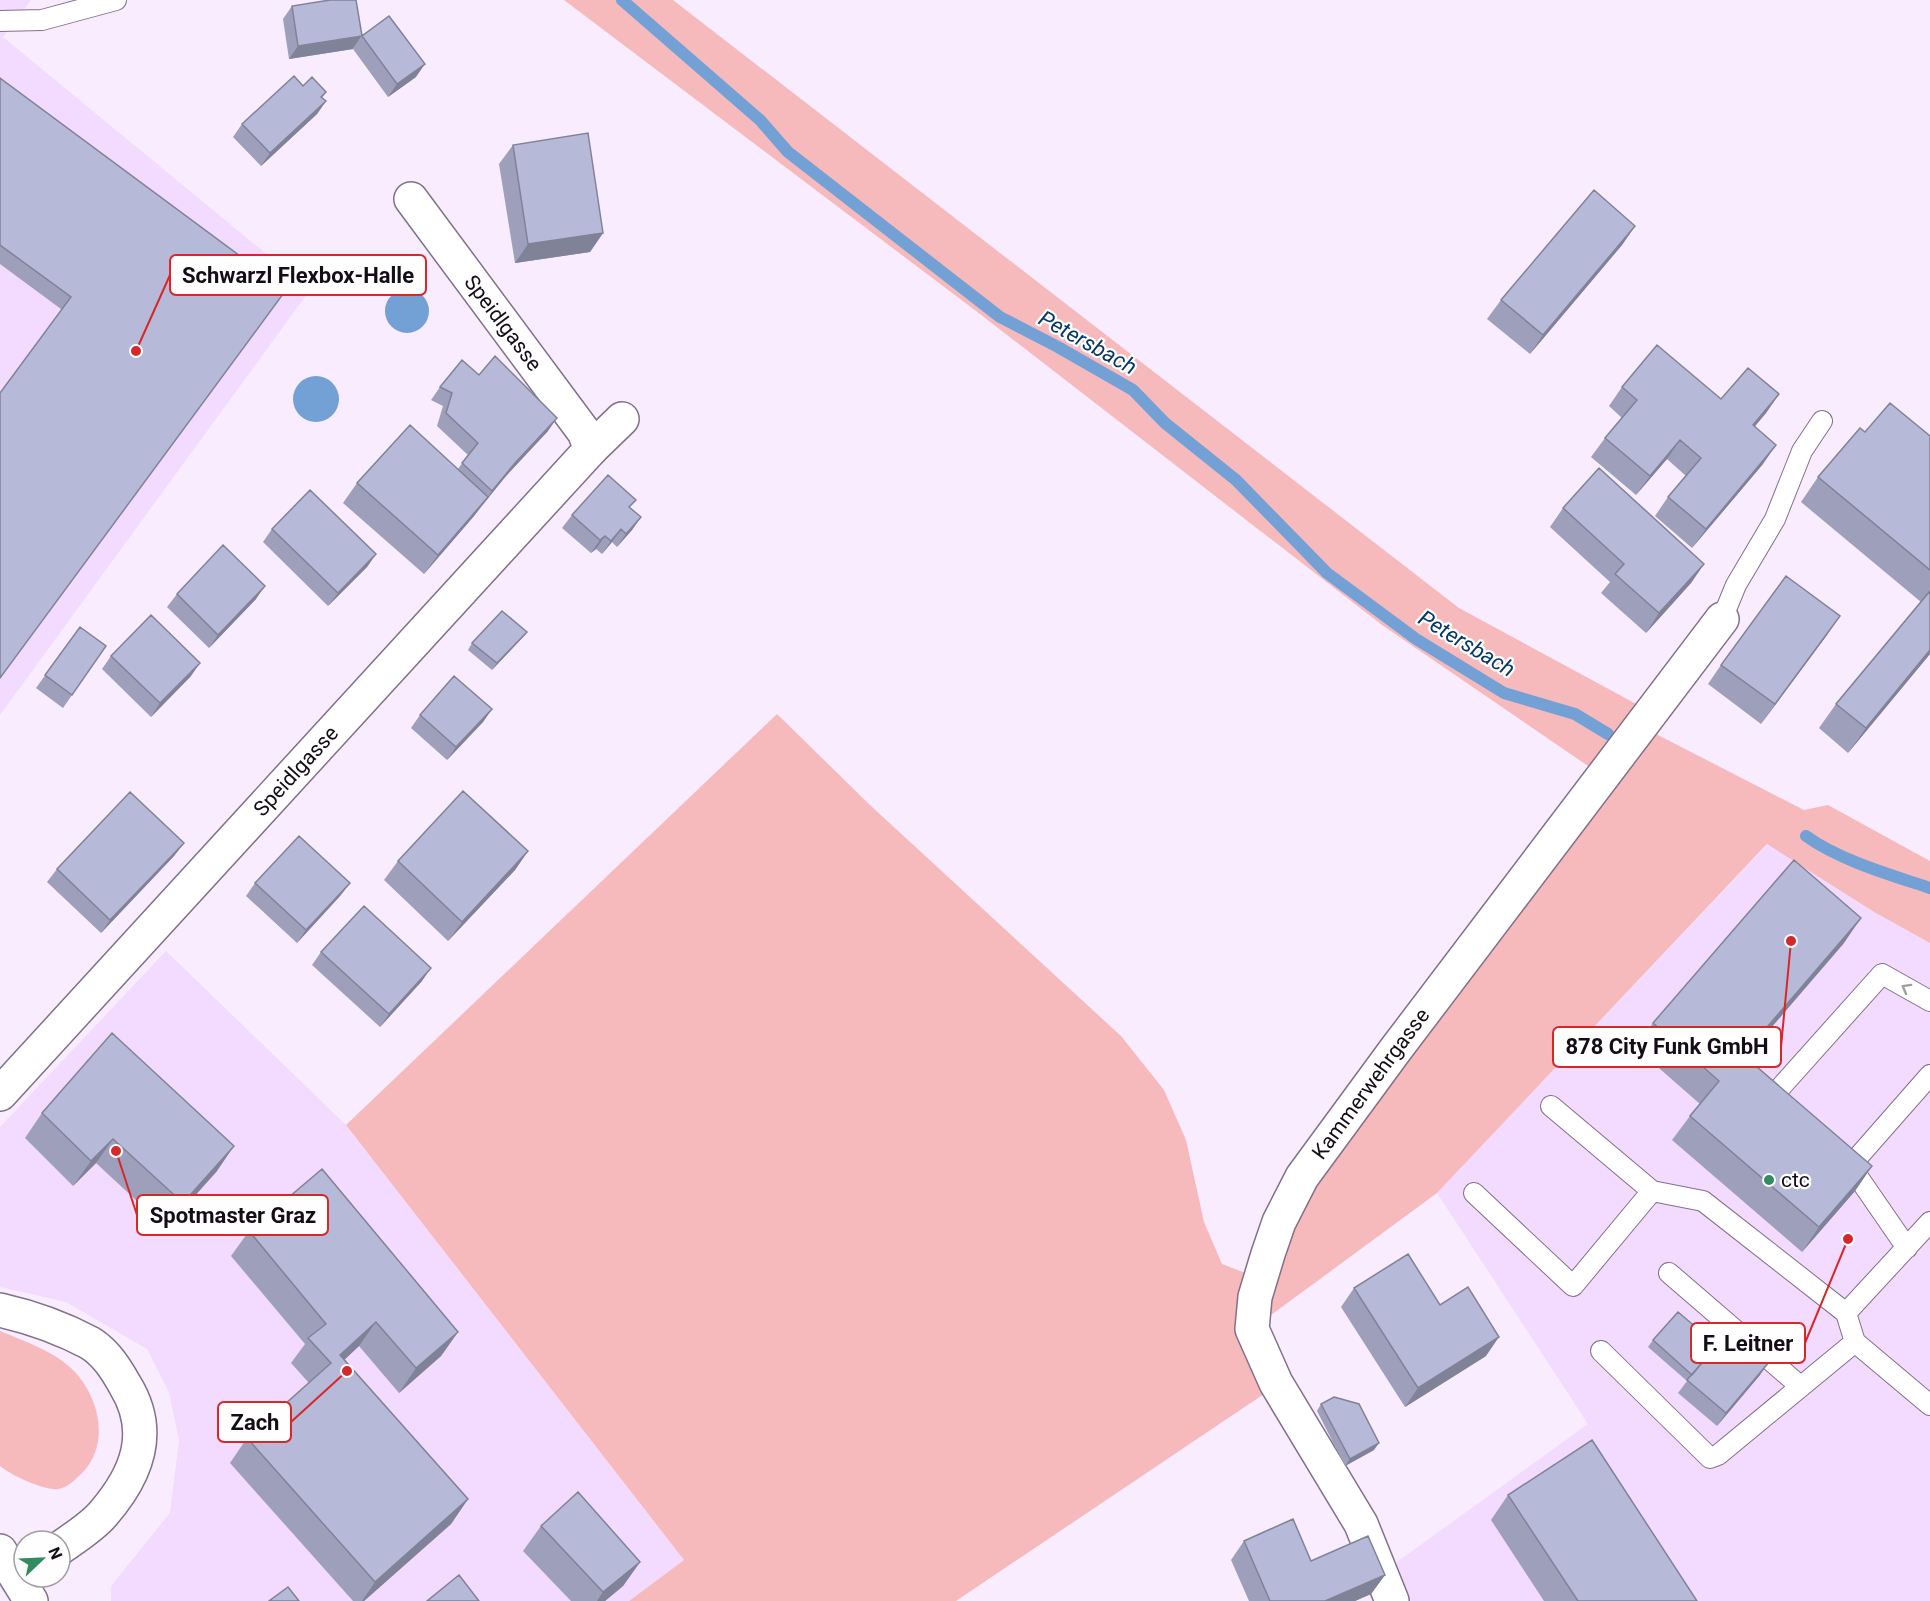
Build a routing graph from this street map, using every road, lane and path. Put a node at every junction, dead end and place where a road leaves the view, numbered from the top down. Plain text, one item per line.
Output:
1 (116, 0) edge
2 (0, 21) edge
3 (411, 199) dead end
4 (622, 419) dead end
5 (1822, 421) dead end
6 (591, 449) junction
7 (1722, 619) joint
8 (1930, 1001) edge
9 (1930, 1075) edge
10 (0, 1094) edge
11 (1551, 1106) dead end
12 (1797, 1120) edge
13 (1833, 1150) edge
14 (1851, 1165) junction
15 (1652, 1191) junction
16 (1474, 1193) dead end
17 (1930, 1222) edge
18 (1907, 1248) junction
19 (1669, 1273) dead end
20 (0, 1310) edge
21 (1846, 1313) junction
22 (1855, 1342) junction
23 (1601, 1351) dead end
24 (1800, 1386) junction
25 (1930, 1405) edge
26 (72, 1539) edge
27 (1392, 1601) edge

1 - 2 lane
3 - 6 street, Speidlgasse
4 - 6 street, Speidlgasse
5 - 7 lane
6 - 10 street, Speidlgasse
7 - 27 street, Kammerwehrgasse
8 -> 12 lane
9 - 14 lane
11 - 15 lane
13 - 14 lane
14 - 18 lane
15 - 16 lane
15 - 21 lane
17 - 18 lane
18 - 21 lane
19 - 24 lane
20 - 26 street
21 - 22 lane
22 - 24 lane
22 - 25 lane
23 - 24 lane

